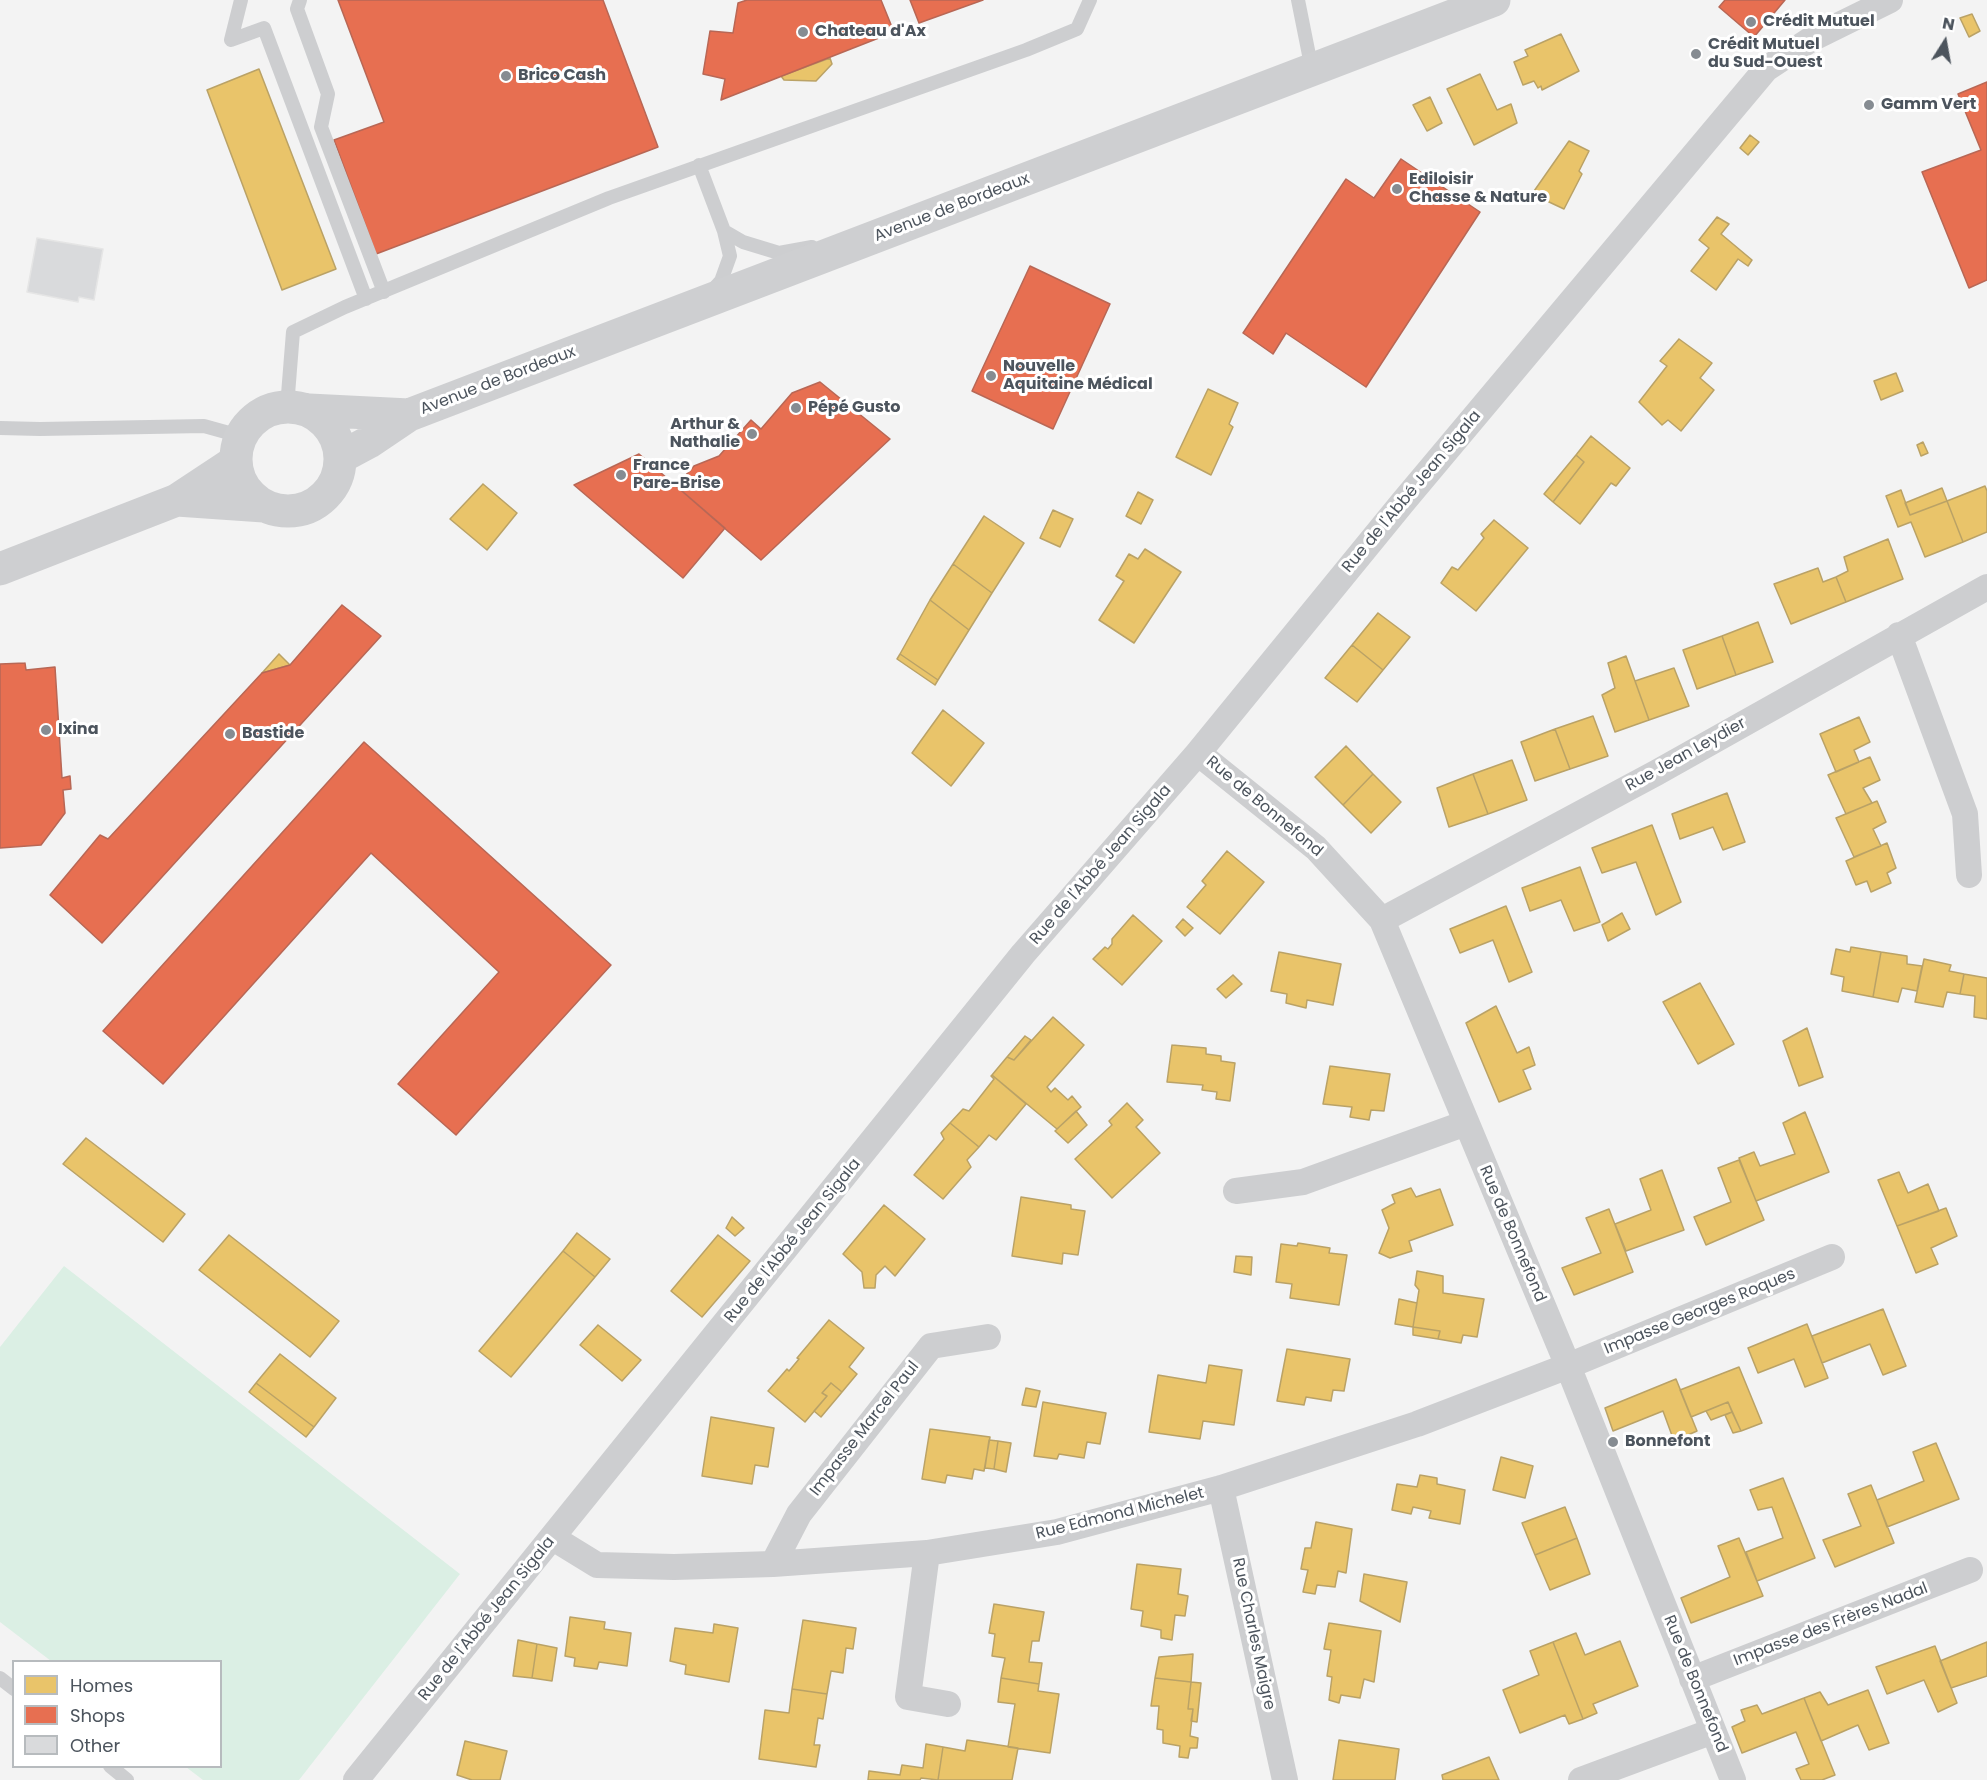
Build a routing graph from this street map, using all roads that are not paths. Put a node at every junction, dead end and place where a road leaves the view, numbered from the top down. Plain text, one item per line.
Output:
1 (241, 0) edge
2 (300, 0) edge
3 (1090, 0) edge
4 (1298, 0) edge
5 (1494, 0) edge
6 (1890, 0) edge
7 (1312, 70) junction
8 (699, 165) junction
9 (724, 231) junction
10 (887, 233) junction
11 (384, 292) junction
12 (366, 299) junction
13 (699, 304) junction
14 (298, 408) junction
15 (409, 415) junction
16 (0, 428) edge
17 (238, 448) junction
18 (341, 458) junction
19 (177, 500) junction
20 (264, 506) junction
21 (0, 569) edge
22 (1987, 587) edge
23 (1899, 635) junction
24 (1198, 753) junction
25 (1969, 875) dead end
26 (1382, 920) junction
27 (1466, 1123) junction
28 (1236, 1191) dead end
29 (1832, 1257) dead end
30 (988, 1337) dead end
31 (1568, 1366) junction
32 (1221, 1488) junction
33 (554, 1538) junction
34 (927, 1553) junction
35 (774, 1564) junction
36 (1970, 1570) dead end
37 (0, 1678) edge
38 (1692, 1679) junction
39 (12, 1687) edge
40 (948, 1704) dead end
41 (1713, 1731) junction
42 (111, 1768) edge
43 (127, 1780) edge
44 (356, 1780) edge
45 (1285, 1780) edge
46 (1581, 1780) edge
47 (1733, 1780) edge

1 - 12 lane
2 - 11 lane
3 - 8 lane
4 - 7 lane
5 - 7 main road, Avenue de Bordeaux
6 - 24 street, Rue de l'Abbé Jean Sigala
7 - 10 main road, Avenue de Bordeaux
8 - 9 lane
8 - 11 lane
9 - 10 lane
9 - 13 lane
10 - 13 main road, Avenue de Bordeaux
11 - 12 lane
12 - 14 lane
13 - 15 main road, Avenue de Bordeaux
14 - 15 main road, Avenue de Bordeaux
14 - 17 main road, Avenue de Bordeaux
14 - 18 main road
15 - 18 main road, Avenue de Bordeaux
16 - 17 lane
17 - 19 main road, Avenue de Bordeaux
17 - 20 main road
18 - 20 main road, Avenue de Bordeaux
19 - 20 main road, Avenue de Bordeaux
19 - 21 main road, Avenue de Bordeaux
22 - 23 street, Rue Jean Leydier
23 - 25 street
23 - 26 street, Rue Jean Leydier
24 - 26 street, Rue de Bonnefond
24 - 33 street, Rue de l'Abbé Jean Sigala
26 - 27 street, Rue de Bonnefond
27 - 28 street
27 - 31 street, Rue de Bonnefond
29 - 31 street, Impasse Georges Roques
30 - 35 street, Impasse Marcel Paul
31 - 32 street, Rue Edmond Michelet
31 - 38 street, Rue de Bonnefond
32 - 34 street, Rue Edmond Michelet
32 - 45 street, Rue Charles Maigre
33 - 35 street, Rue Edmond Michelet
33 - 44 street, Rue de l'Abbé Jean Sigala
34 - 35 street, Rue Edmond Michelet
34 - 40 street
36 - 38 street, Impasse des Frères Nadal
37 - 39 lane
38 - 41 street, Rue de Bonnefond
41 - 46 street
41 - 47 street, Rue de Bonnefond
42 - 43 lane

